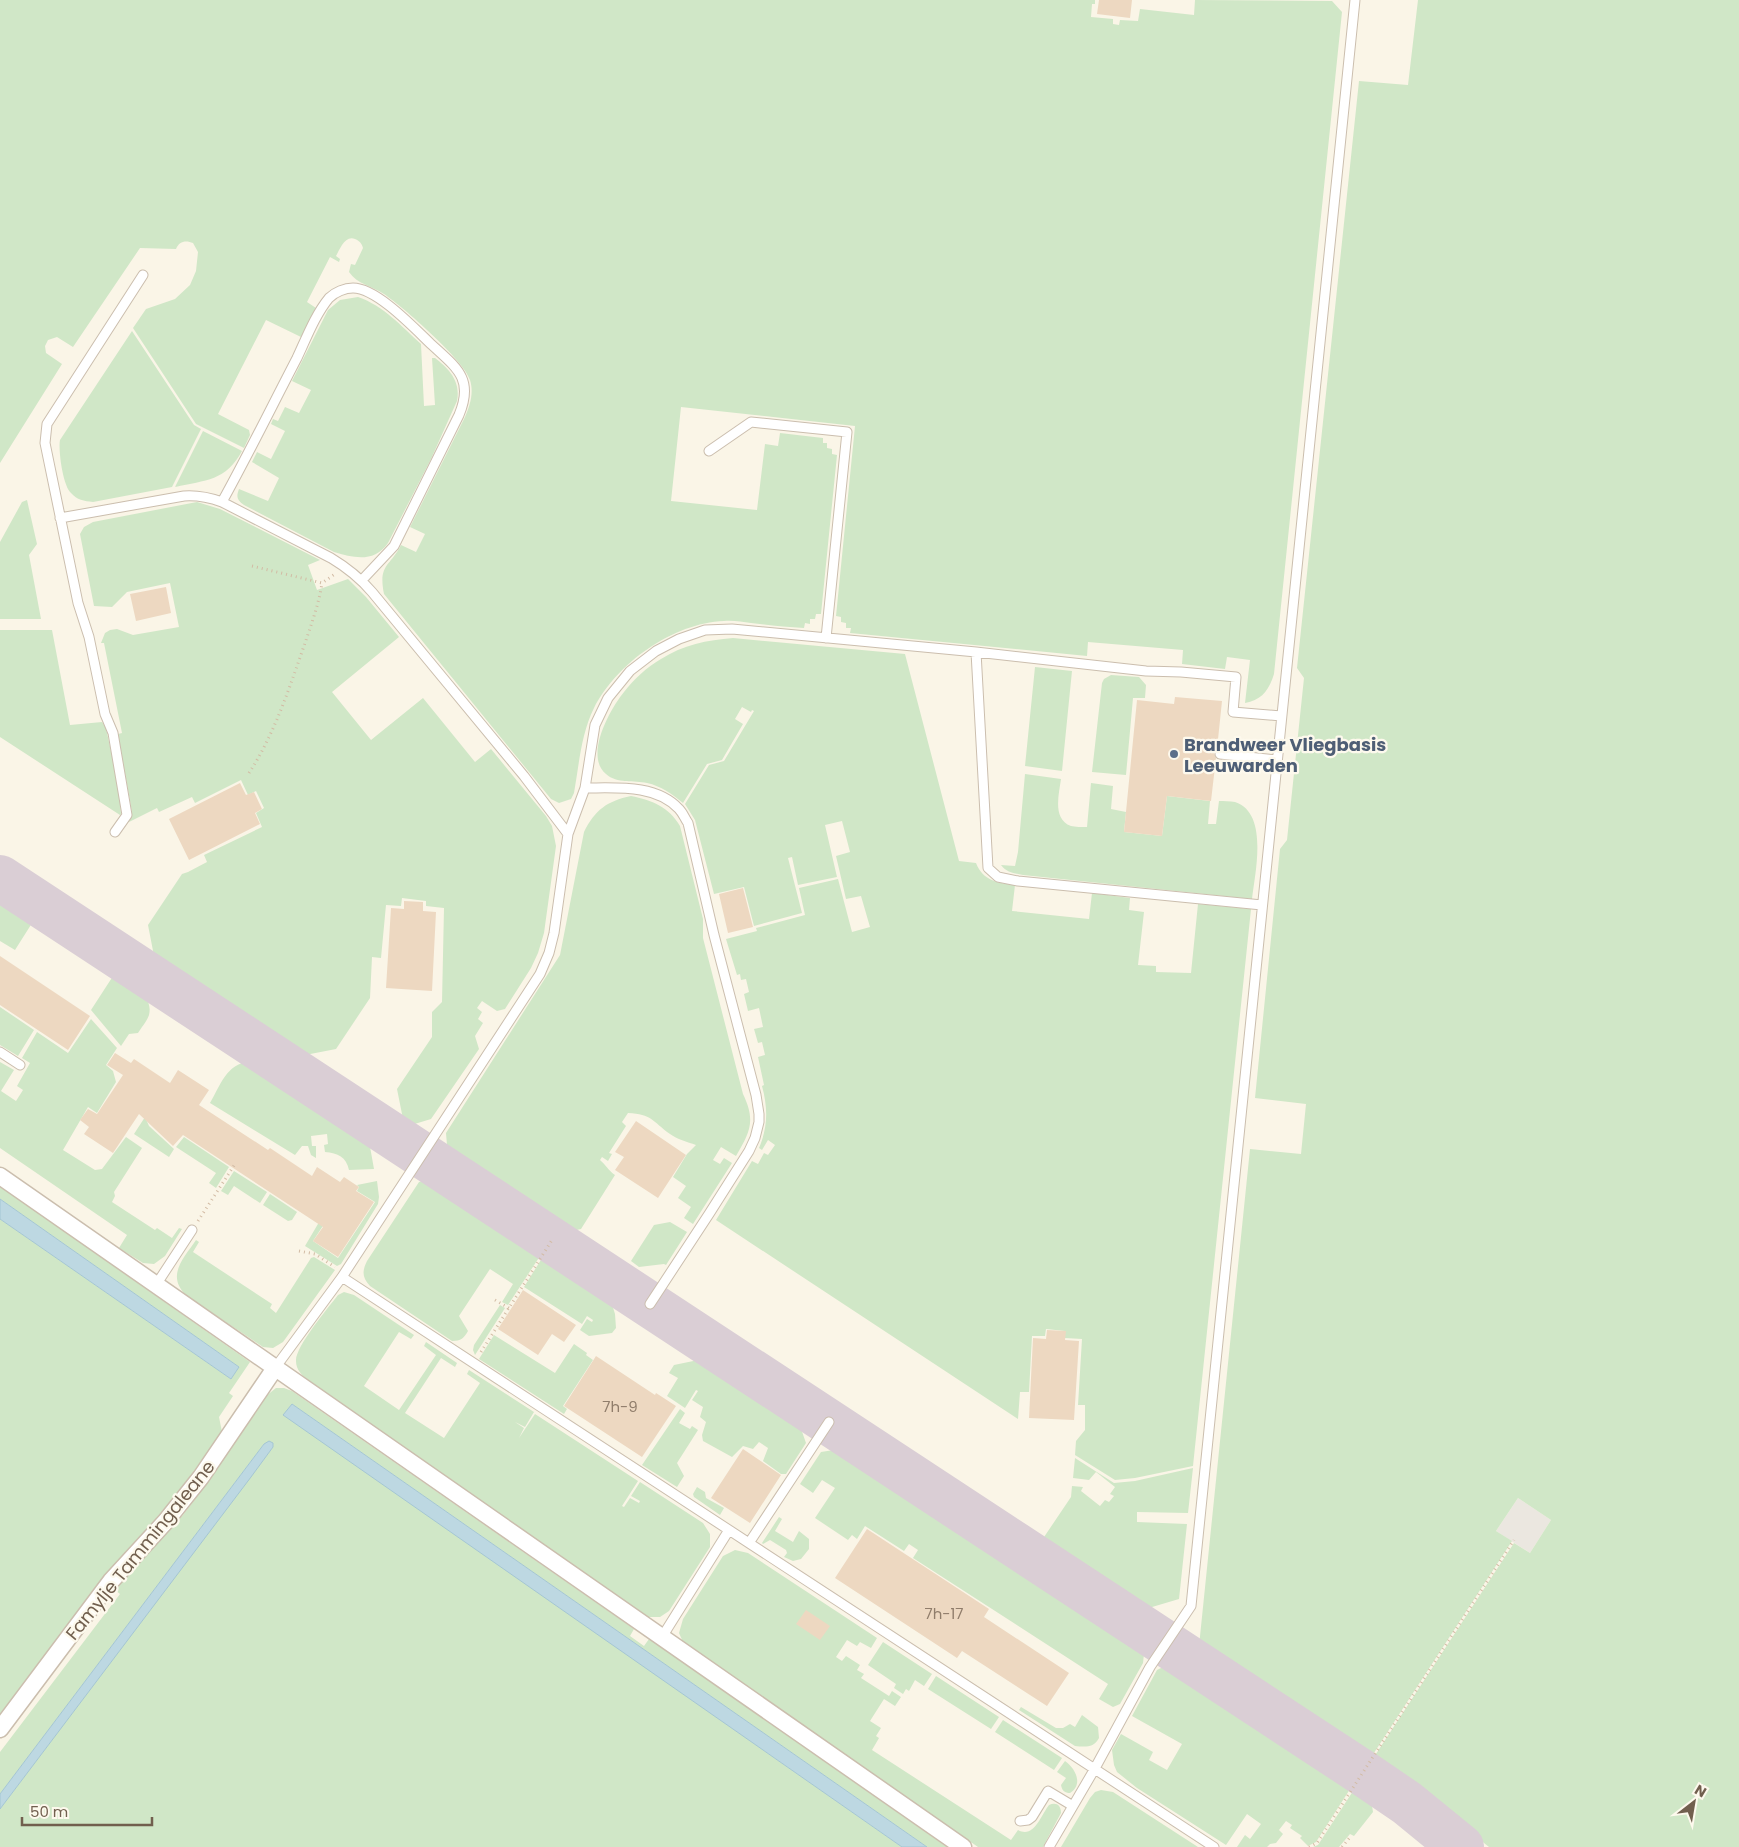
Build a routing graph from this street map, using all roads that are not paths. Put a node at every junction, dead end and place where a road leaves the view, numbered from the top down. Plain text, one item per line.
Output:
1 (1355, 0) edge
2 (142, 275) dead end
3 (709, 451) dead end
4 (222, 502) junction
5 (60, 518) junction
6 (362, 580) junction
7 (826, 638) junction
8 (976, 652) junction
9 (1281, 716) junction
10 (1220, 754) dead end
11 (1277, 760) junction
12 (584, 788) junction
13 (115, 832) dead end
14 (568, 834) junction
15 (1262, 905) junction
16 (0, 1052) edge
17 (20, 1065) dead end
18 (0, 1176) edge
19 (192, 1230) road end
20 (342, 1277) junction
21 (156, 1285) junction
22 (650, 1304) dead end
23 (275, 1368) junction
24 (829, 1422) dead end
25 (728, 1530) junction
26 (749, 1544) junction
27 (662, 1637) junction
28 (0, 1729) edge
29 (1094, 1770) junction
30 (1073, 1806) junction
31 (1020, 1821) dead end
32 (963, 1847) edge
33 (1049, 1847) edge
34 (1214, 1847) edge

1 - 9 lane
2 - 5 lane
3 - 7 lane
4 - 5 lane
4 - 6 lane
4 - 6 lane
5 - 13 lane
6 - 14 lane
7 - 8 lane
7 - 12 lane
8 - 9 lane
8 - 15 lane
9 - 11 lane
10 - 11 lane
11 - 15 lane
12 - 14 lane
12 - 22 lane
14 - 20 lane
15 - 29 lane
16 - 17 lane
18 - 21 street
19 - 21 lane
20 - 23 lane
20 - 25 lane
21 - 23 street
23 - 27 street
23 - 28 street, Famylje Tammingaleane
24 - 26 lane
25 - 26 lane
25 - 27 lane
26 - 29 lane
27 - 32 street
29 - 30 lane
29 - 34 lane
30 - 31 lane
30 - 33 lane

